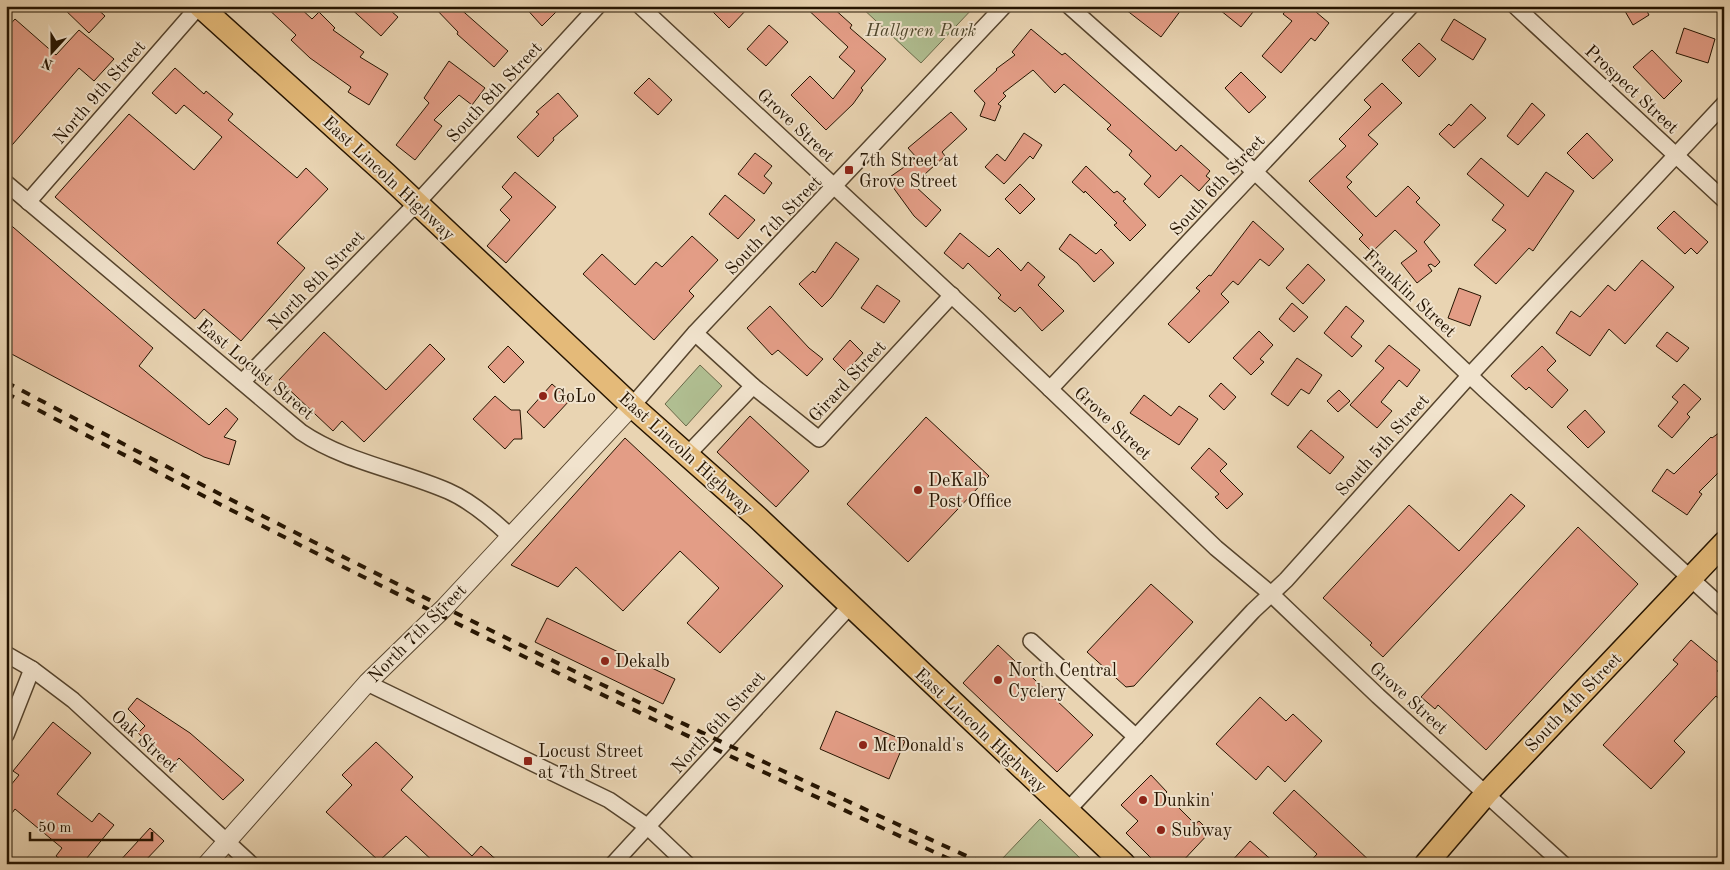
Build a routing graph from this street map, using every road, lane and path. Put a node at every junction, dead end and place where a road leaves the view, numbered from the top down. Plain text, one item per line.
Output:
1 (199, 6) edge
2 (598, 6) edge
3 (640, 6) edge
4 (1004, 6) edge
5 (1069, 6) edge
6 (1411, 6) edge
7 (1514, 6) edge
8 (1724, 104) edge
9 (1676, 155) junction
10 (1255, 172) junction
11 (6, 183) edge
12 (835, 187) junction
13 (1724, 200) edge
14 (28, 202) junction
15 (417, 204) junction
16 (952, 295) junction
17 (695, 333) junction
18 (1470, 375) junction
19 (242, 382) junction
20 (753, 386) junction
21 (1050, 389) junction
22 (632, 406) junction
23 (688, 454) junction
24 (510, 536) junction
25 (1724, 543) edge
26 (1690, 578) junction
27 (1270, 593) junction
28 (850, 606) junction
29 (1724, 610) edge
30 (1030, 641) dead end
31 (6, 654) edge
32 (32, 669) junction
33 (366, 683) junction
34 (6, 735) edge
35 (1136, 737) junction
36 (1486, 794) junction
37 (1068, 810) junction
38 (648, 827) junction
39 (228, 842) junction
40 (207, 864) edge
41 (251, 864) edge
42 (614, 864) edge
43 (687, 864) edge
44 (1124, 864) edge
45 (1426, 864) edge
46 (1563, 864) edge

1 - 14 street, North 9th Street
1 - 15 main road, East Lincoln Highway
2 - 15 street, South 8th Street
3 - 12 street, Grove Street
4 - 12 street, South 7th Street
5 - 10 street, Franklin Street
6 - 10 street, South 6th Street
7 - 9 street, Prospect Street
8 - 9 street, South 5th Street
9 - 13 street, Prospect Street
9 - 18 street, South 5th Street
10 - 18 street, Franklin Street
10 - 21 street, South 6th Street
11 - 14 street, East Locust Street
12 - 16 street, Grove Street
12 - 17 street, South 7th Street
14 - 19 street, East Locust Street
15 - 19 street, North 8th Street
15 - 22 main road, East Lincoln Highway
16 - 20 street, Girard Street
16 - 21 street, Grove Street
17 - 20 street, Girard Street
17 - 22 street, South 7th Street
18 - 26 street, Franklin Street
18 - 27 street, South 5th Street
19 - 24 street, East Locust Street
20 - 23 street
21 - 27 street, Grove Street
22 - 23 main road, East Lincoln Highway
22 - 24 street, North 7th Street
23 - 28 main road, East Lincoln Highway
24 - 33 street, North 7th Street
25 - 26 main road, South 4th Street
26 - 29 street, Franklin Street
26 - 36 main road, South 4th Street
27 - 35 street, South 5th Street
27 - 36 street, Grove Street
28 - 37 main road, East Lincoln Highway
28 - 38 street, North 6th Street
30 - 35 street
31 - 32 street, Oak Street
32 - 34 street
32 - 39 street, Oak Street
33 - 38 street
33 - 39 street, North 7th Street
35 - 37 street, South 5th Street
36 - 45 main road, South 4th Street
36 - 46 street, Grove Street
37 - 44 main road, East Lincoln Highway
38 - 42 street, North 6th Street
38 - 43 street
39 - 40 street, North 7th Street
39 - 41 street, Oak Street

